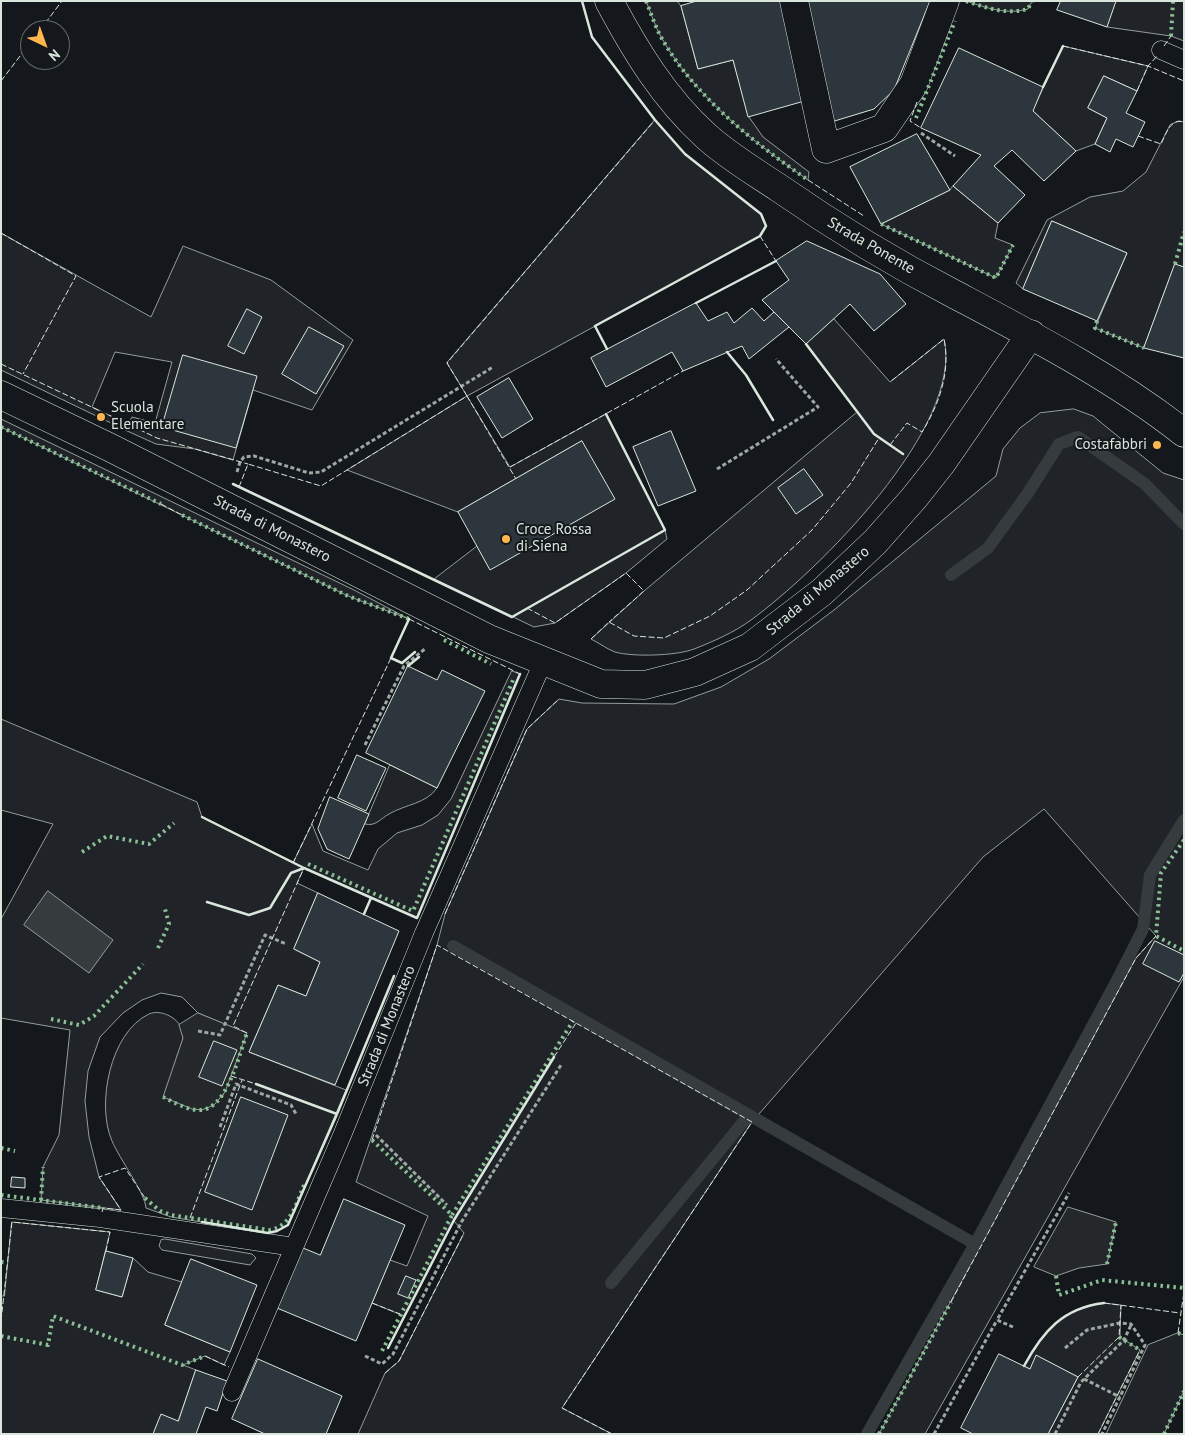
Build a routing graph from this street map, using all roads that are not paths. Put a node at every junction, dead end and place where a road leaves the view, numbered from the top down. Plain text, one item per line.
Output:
1 (609, 1) edge
2 (794, 1) edge
3 (945, 1) edge
4 (1161, 50) dead end
5 (1184, 60) edge
6 (1031, 334) junction
7 (1, 396) edge
8 (1184, 433) edge
9 (543, 662) junction
10 (1, 1208) edge
11 (294, 1247) junction
12 (232, 1392) dead end

1 - 6 main road, Strada Ponente
2 - 3 main road
4 - 5 lane
6 - 8 main road, Strada Ponente
6 - 9 main road, Strada di Monastero
7 - 9 main road, Strada di Monastero
9 - 11 lane, Strada di Monastero
10 - 11 lane
11 - 12 lane, Strada di Monastero

